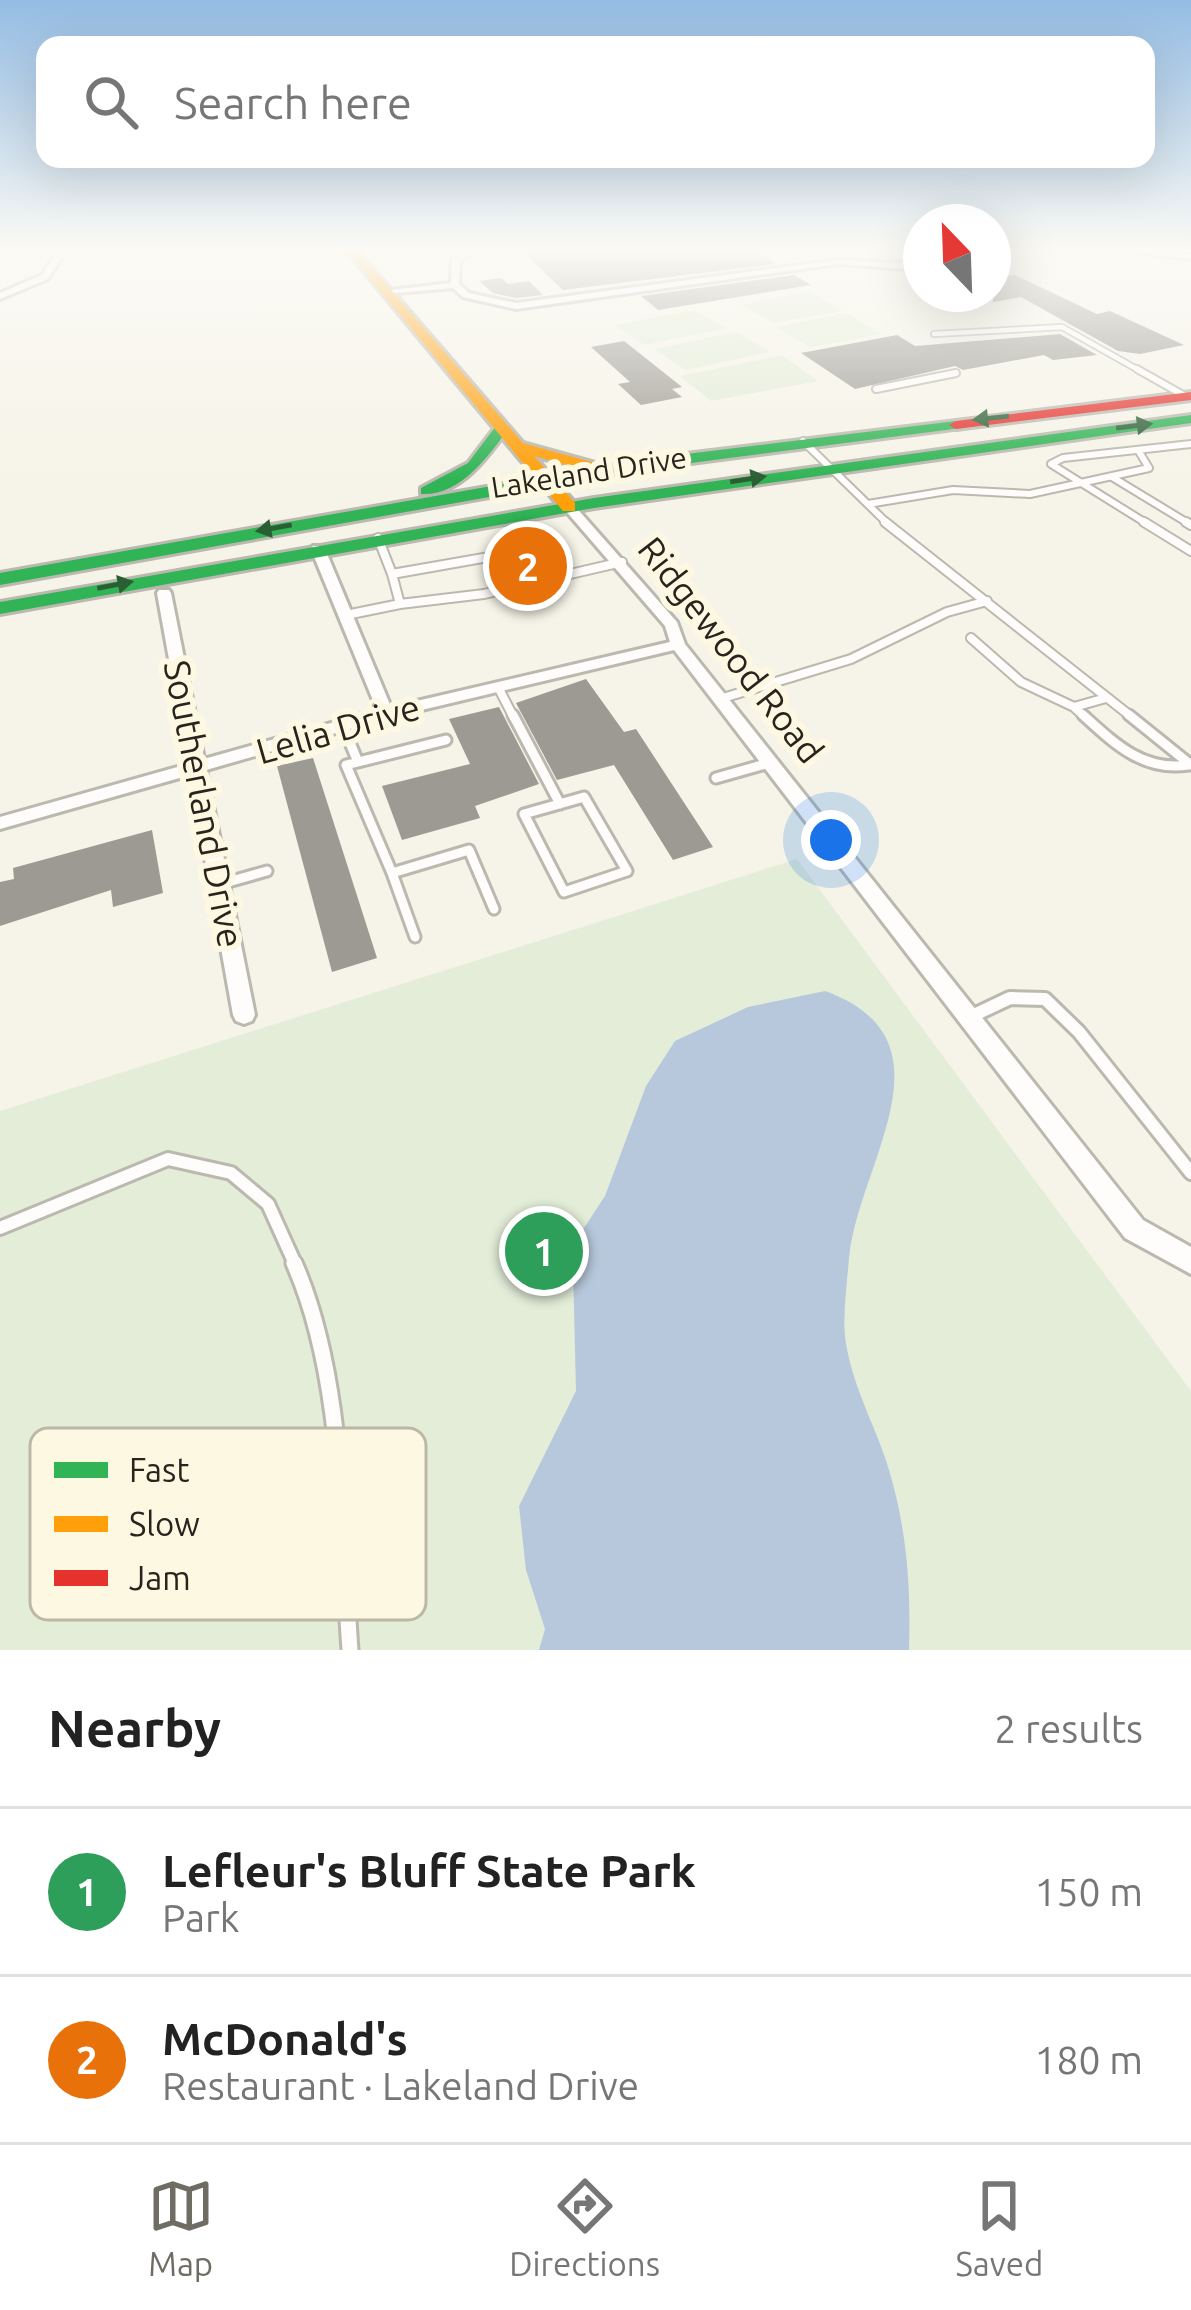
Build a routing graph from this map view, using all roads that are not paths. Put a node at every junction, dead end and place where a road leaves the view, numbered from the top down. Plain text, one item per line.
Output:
1 (415, 326) edge
2 (934, 334) dead end
3 (956, 373) dead end
4 (876, 389) dead end
5 (1189, 403) edge
6 (509, 437) junction
7 (803, 441) junction
8 (1191, 444) edge
9 (1138, 450) junction
10 (645, 464) junction
11 (829, 466) junction
12 (1112, 477) junction
13 (545, 481) junction
14 (1081, 484) junction
15 (868, 504) junction
16 (569, 506) junction
17 (318, 520) junction
18 (1191, 525) edge
19 (378, 538) junction
20 (318, 549) junction
21 (1191, 551) edge
22 (622, 562) junction
23 (392, 574) junction
24 (561, 575) junction
25 (0, 579) edge
26 (164, 592) dead end
27 (988, 601) junction
28 (400, 604) junction
29 (0, 608) edge
30 (346, 614) junction
31 (971, 638) dead end
32 (678, 645) junction
33 (498, 687) junction
34 (723, 698) junction
35 (1106, 698) junction
36 (1074, 707) junction
37 (386, 713) junction
38 (343, 726) junction
39 (446, 740) dead end
40 (358, 762) junction
41 (772, 762) junction
42 (1190, 765) edge
43 (200, 770) junction
44 (716, 778) dead end
45 (560, 804) junction
46 (0, 823) edge
47 (267, 871) dead end
48 (392, 873) junction
49 (220, 884) junction
50 (494, 909) dead end
51 (416, 937) dead end
52 (244, 1015) dead end
53 (970, 1017) junction
54 (1191, 1173) edge
55 (0, 1228) edge
56 (1189, 1261) edge
57 (333, 1428) edge
58 (348, 1620) edge
59 (350, 1650) edge

1 - 6 main road, Ridgewood Road
2 - 5 lane
3 - 4 lane
5 -> 7 main road, Lakeland Drive
11 -> 5 main road, Lakeland Drive
6 - 10 main road
6 - 13 main road, Ridgewood Road
6 - 17 main road
7 - 10 main road, Lakeland Drive
7 - 11 lane
8 - 9 lane
9 - 12 lane
9 - 14 lane
10 - 13 main road, Lakeland Drive
11 - 15 lane
16 -> 11 main road, Lakeland Drive
12 - 14 lane
12 - 18 lane
13 - 16 main road, Ridgewood Road
13 - 17 main road, Lakeland Drive
14 - 15 lane
14 - 21 lane
15 - 27 lane
16 - 19 main road, Lakeland Drive
16 - 22 street, Ridgewood Road
17 -> 25 main road, Lakeland Drive
19 - 20 main road, Lakeland Drive
19 - 23 lane
29 -> 20 main road, Lakeland Drive
20 - 30 street
22 - 24 lane
22 - 32 street, Ridgewood Road
23 - 24 lane
23 - 28 lane
24 - 28 lane
26 - 43 street, Southerland Drive
27 - 34 lane
27 - 35 lane
28 - 30 lane
30 - 37 street
31 - 36 lane
32 - 33 street, Lelia Drive
32 - 34 street, Ridgewood Road
33 - 37 street, Lelia Drive
33 - 45 lane
34 - 41 street, Ridgewood Road
35 - 36 lane
35 - 42 lane
36 - 42 lane
37 - 38 street, Lelia Drive
38 - 40 lane
38 - 43 street, Lelia Drive
39 - 40 lane
40 - 48 lane
41 - 44 lane
41 - 53 street, Ridgewood Road
43 - 46 street, Lelia Drive
43 - 49 street, Southerland Drive
45 - 45 lane
47 - 49 lane
48 - 50 lane
48 - 51 lane
49 - 52 street, Southerland Drive
53 - 54 lane
53 - 56 street, Ridgewood Road
55 - 57 lane
58 - 59 lane

